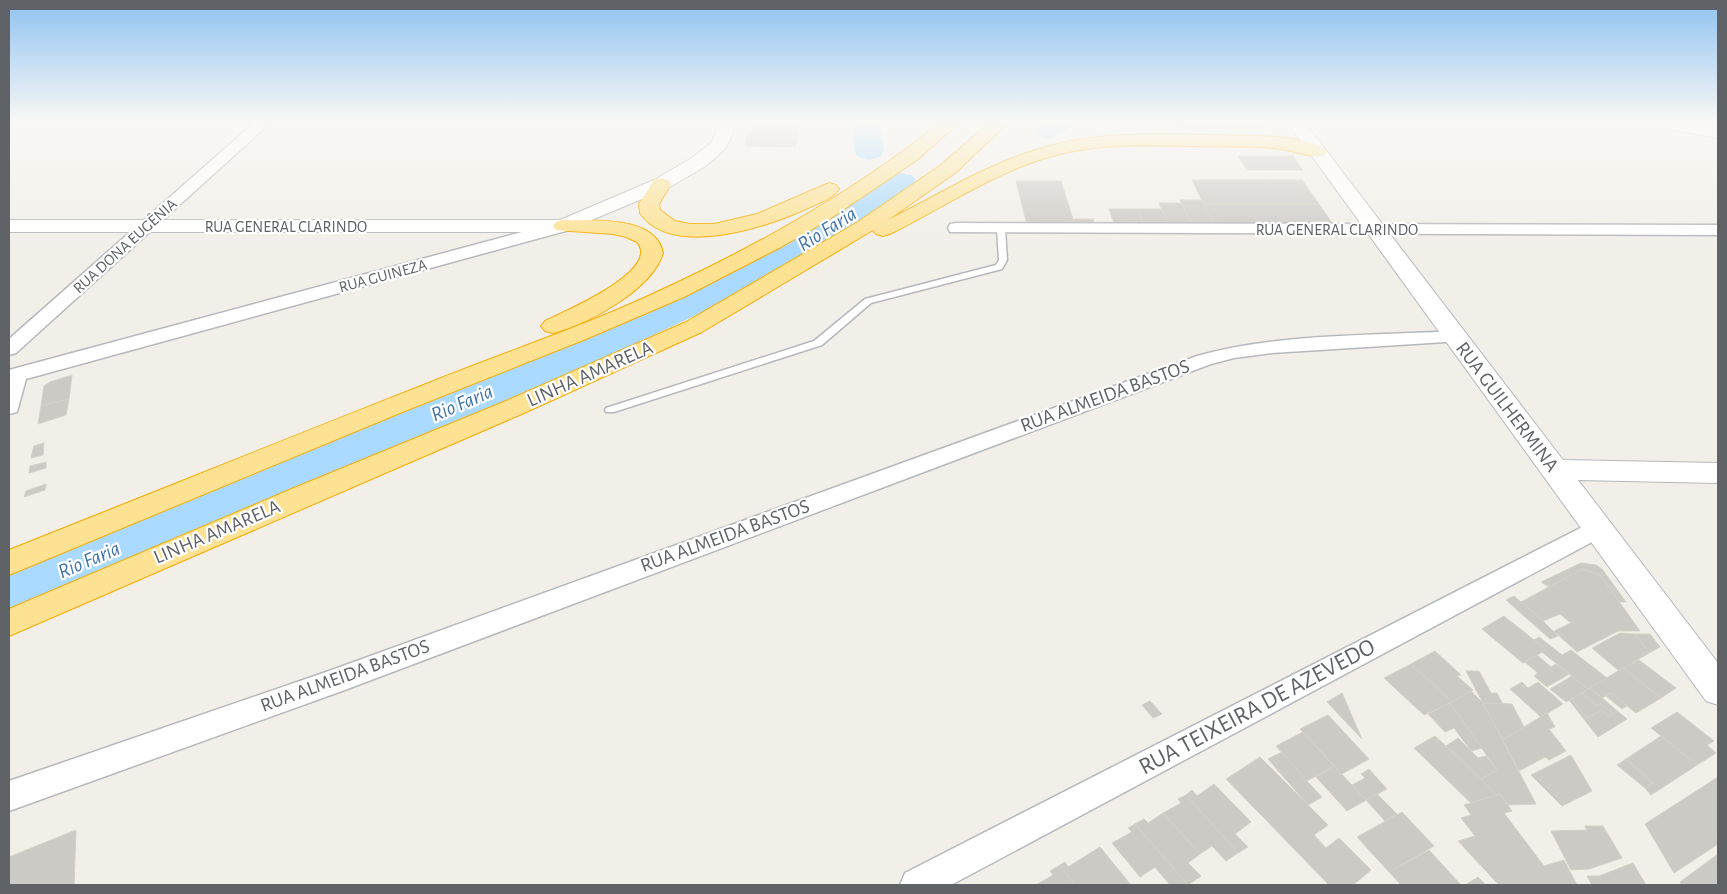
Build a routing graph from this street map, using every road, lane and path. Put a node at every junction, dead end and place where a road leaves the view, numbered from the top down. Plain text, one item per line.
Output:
1 (216, 165) edge
2 (691, 165) edge
3 (869, 165) edge
4 (895, 165) edge
5 (953, 165) edge
6 (1013, 165) edge
7 (1327, 165) edge
8 (661, 184) junction
9 (9, 226) edge
10 (563, 226) junction
11 (147, 227) junction
12 (956, 228) dead end
13 (1001, 229) junction
14 (1376, 230) junction
15 (1718, 230) edge
16 (809, 260) junction
17 (1455, 337) junction
18 (9, 349) edge
19 (13, 376) edge
20 (454, 382) junction
21 (9, 407) edge
22 (610, 410) dead end
23 (1554, 470) junction
24 (1718, 473) edge
25 (1598, 528) junction
26 (9, 563) edge
27 (9, 623) edge
28 (1718, 690) edge
29 (9, 796) edge
30 (917, 885) edge

1 - 11 street, RUA DONA EUGÊNIA
2 - 8 street, RUA GUINEZA
3 - 8 highway
4 - 20 highway, LINHA AMARELA
5 - 16 highway, LINHA AMARELA
6 - 16 highway
7 - 14 street, RUA GUILHERMINA
8 - 10 street, RUA GUINEZA
9 - 11 street, RUA GENERAL CLARINDO
10 - 11 street, RUA GENERAL CLARINDO
10 - 19 street, RUA GUINEZA
10 - 20 highway
11 - 18 street, RUA DONA EUGÊNIA
12 - 13 street, RUA GENERAL CLARINDO
13 - 14 street, RUA GENERAL CLARINDO
13 - 22 lane
14 - 15 street, RUA GENERAL CLARINDO
14 - 17 street, RUA GUILHERMINA
16 - 27 highway, LINHA AMARELA
17 - 23 street, RUA GUILHERMINA
17 - 29 street, RUA ALMEIDA BASTOS
19 - 21 street
20 - 26 highway, LINHA AMARELA
23 - 24 street
23 - 25 street, RUA GUILHERMINA
25 - 28 street, RUA GUILHERMINA
25 - 30 street, RUA TEIXEIRA DE AZEVEDO

